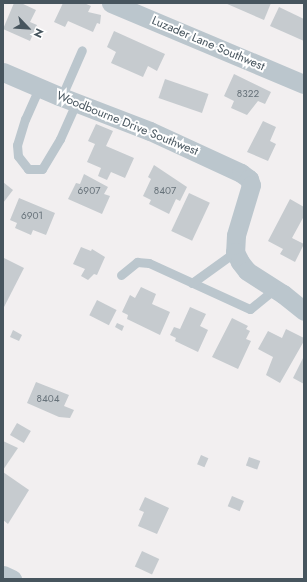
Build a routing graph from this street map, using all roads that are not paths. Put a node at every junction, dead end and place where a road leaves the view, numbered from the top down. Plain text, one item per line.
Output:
1 (111, 3) edge
2 (82, 50) dead end
3 (3, 72) edge
4 (304, 84) edge
5 (39, 88) junction
6 (69, 100) junction
7 (235, 252) junction
8 (121, 275) dead end
9 (192, 283) junction
10 (275, 289) junction
11 (304, 311) edge
12 (3, 575) edge
13 (12, 579) edge

1 - 4 street, Luzader Lane Southwest
2 - 6 lane
3 - 5 street, Woodbourne Drive Southwest
5 - 6 street, Woodbourne Drive Southwest
5 - 6 lane
6 - 7 street, Woodbourne Drive Southwest
7 - 9 lane
7 - 10 street
8 - 9 lane
9 - 10 lane
10 - 11 street
12 - 13 street

